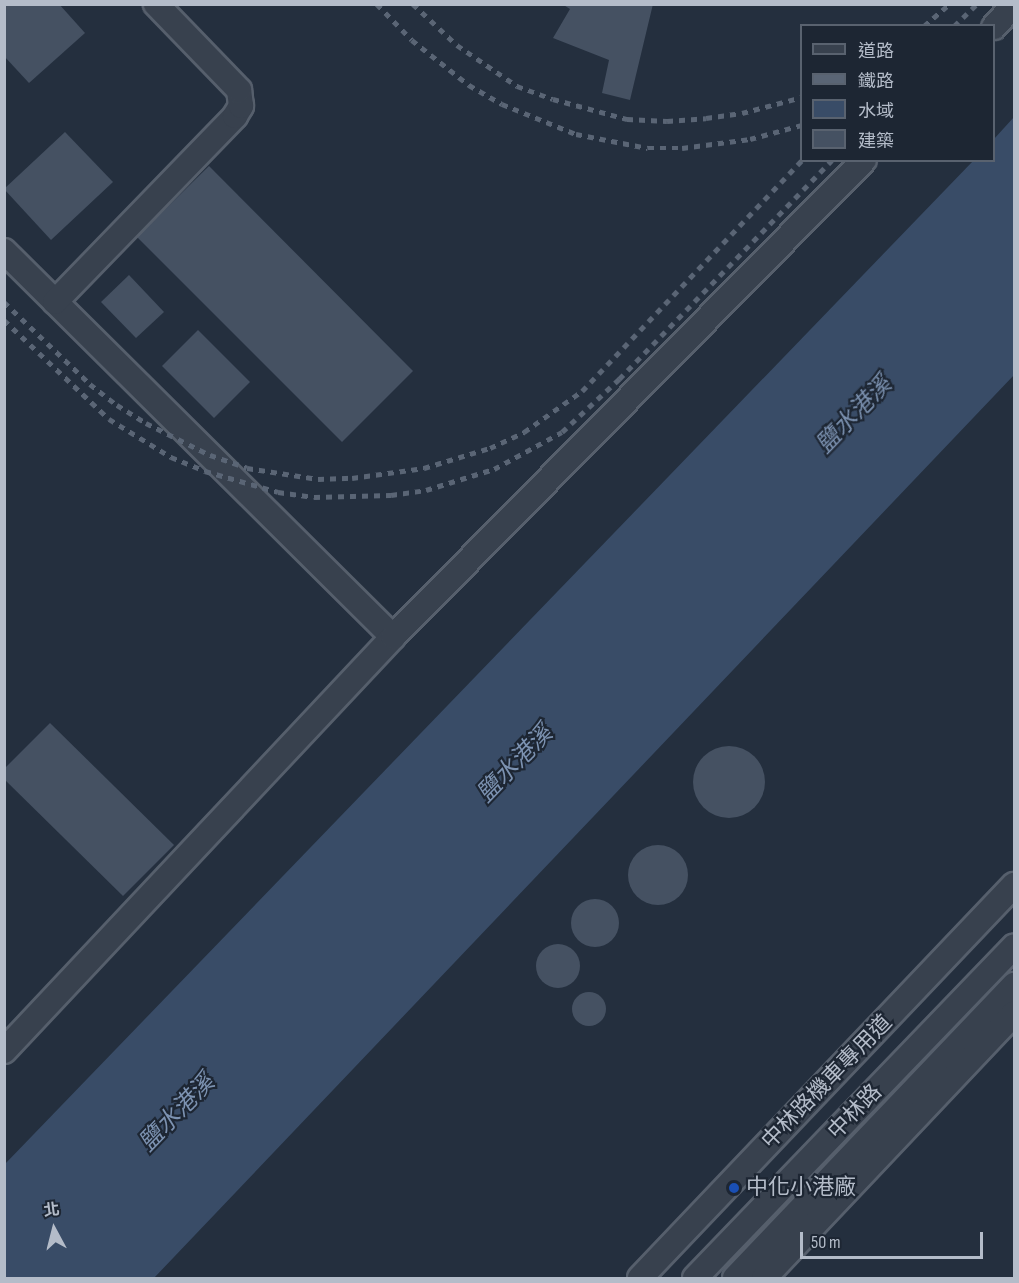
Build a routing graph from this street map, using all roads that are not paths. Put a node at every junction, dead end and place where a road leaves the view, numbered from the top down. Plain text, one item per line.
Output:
1 (156, 4) edge
2 (1014, 5) edge
3 (995, 25) edge
4 (862, 162) edge
5 (4, 251) edge
6 (55, 302) junction
7 (393, 638) junction
8 (1014, 885) edge
9 (1014, 946) edge
10 (1014, 985) edge
11 (1014, 1014) edge
12 (4, 1052) edge
13 (640, 1278) edge
14 (695, 1278) edge
15 (735, 1278) edge
16 (764, 1278) edge

1 - 6 street
2 - 3 street
4 - 7 street
5 - 6 street
6 - 7 street
7 - 12 street
8 - 13 street, 中林路機車專用道
9 - 14 street, 中林路
10 - 15 street, 中林路
11 - 16 street

